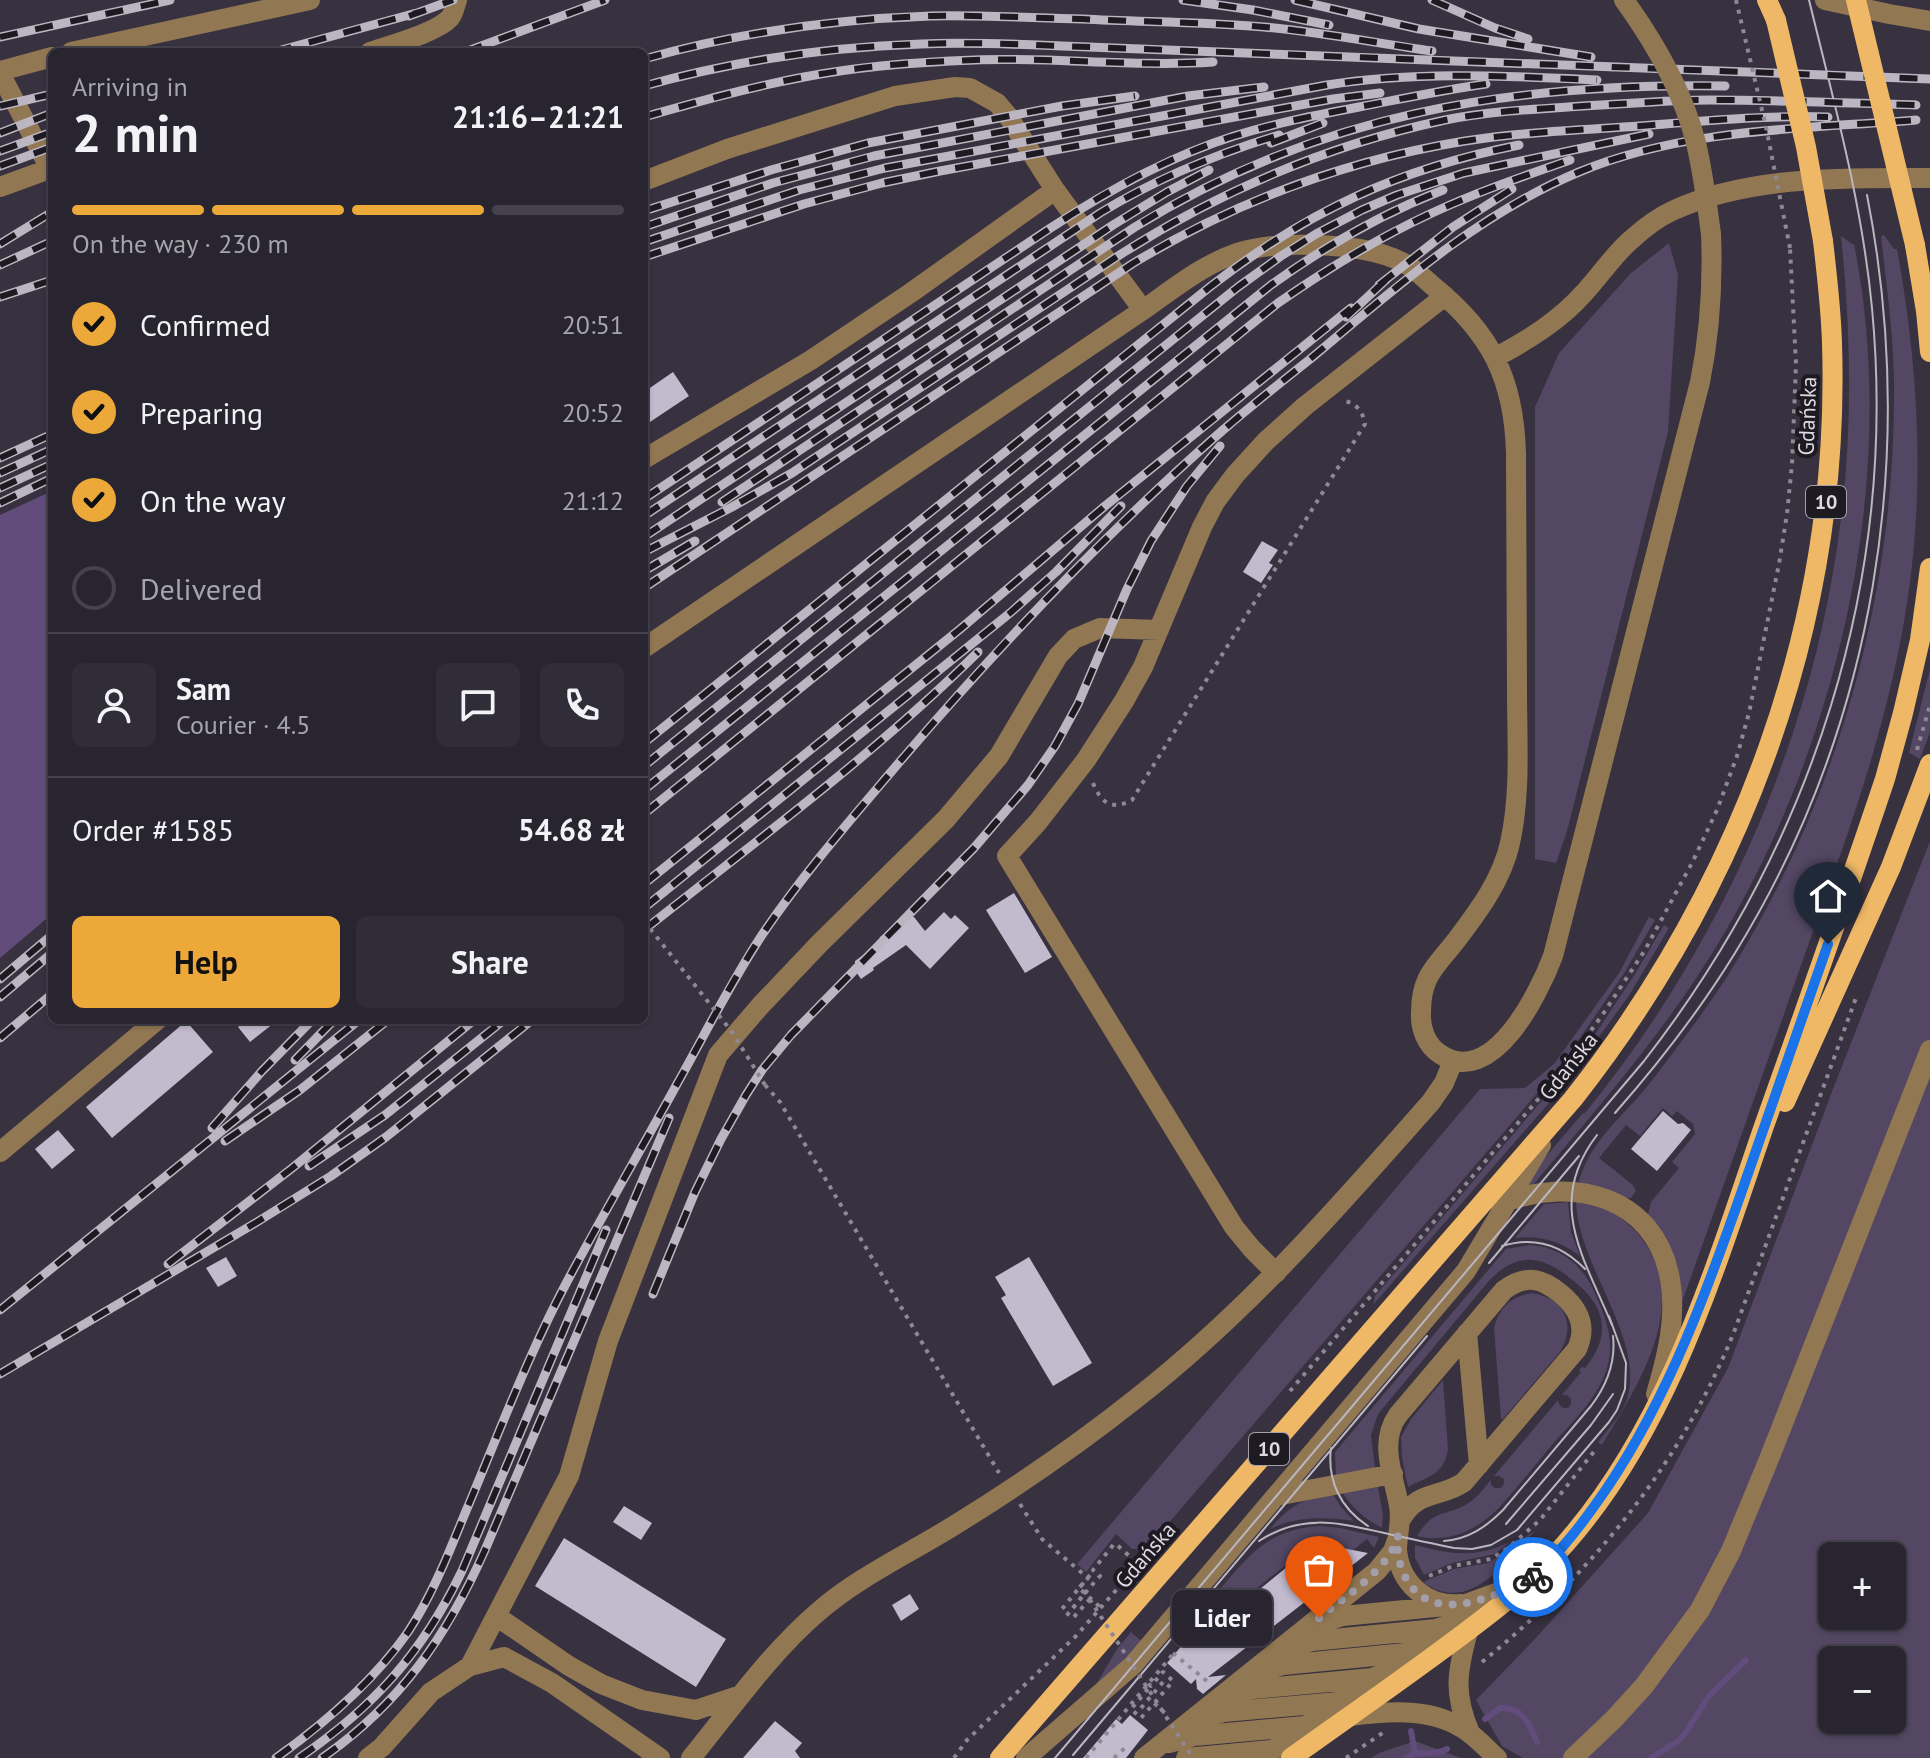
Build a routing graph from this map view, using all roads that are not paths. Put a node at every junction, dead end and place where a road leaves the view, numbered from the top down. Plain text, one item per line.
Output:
1 (310, 0) edge
2 (457, 0) edge
3 (1624, 0) edge
4 (1825, 0) edge
5 (1856, 0) edge
6 (1771, 7) edge
7 (1930, 21) edge
8 (89, 48) edge
9 (381, 48) edge
10 (48, 58) edge
11 (0, 72) edge
12 (48, 162) edge
13 (48, 169) edge
14 (1930, 178) edge
15 (648, 179) edge
16 (0, 187) edge
17 (1055, 190) junction
18 (1445, 296) junction
19 (1143, 310) junction
20 (1930, 352) edge
21 (1496, 357) junction
22 (648, 457) edge
23 (1930, 568) edge
24 (1159, 630) junction
25 (648, 645) edge
26 (1930, 764) edge
27 (152, 1024) edge
28 (1930, 1050) edge
29 (1453, 1061) junction
30 (1573, 1099) junction
31 (0, 1152) edge
32 (1531, 1194) junction
33 (1508, 1201) junction
34 (1729, 1228) junction
35 (1447, 1245) junction
36 (1466, 1271) junction
37 (1276, 1273) junction
38 (1467, 1333) junction
39 (1640, 1435) junction
40 (1479, 1465) junction
41 (1393, 1474) junction
42 (1276, 1496) junction
43 (1399, 1529) junction
44 (1528, 1582) junction
45 (1461, 1604) junction
46 (1499, 1607) junction
47 (496, 1616) junction
48 (1468, 1631) junction
49 (1296, 1635) junction
50 (1434, 1656) junction
51 (1266, 1660) junction
52 (470, 1666) junction
53 (1401, 1679) junction
54 (1236, 1684) junction
55 (743, 1695) junction
56 (1206, 1708) junction
57 (1350, 1716) junction
58 (1177, 1731) junction
59 (1470, 1733) junction
60 (1146, 1757) edge
61 (368, 1758) edge
62 (660, 1758) edge
63 (691, 1758) edge
64 (1000, 1758) edge
65 (1026, 1758) edge
66 (1186, 1758) edge
67 (1291, 1758) edge
68 (1497, 1758) edge
69 (1573, 1758) edge

1 - 8 lane
2 - 9 lane
3 - 29 lane, bridge
4 - 7 lane
5 - 20 main road, bridge
6 - 30 main road, Gdańska / 10, bridge
10 - 11 lane
11 - 12 lane
13 - 16 lane
14 - 21 lane
15 - 17 lane
17 - 19 lane
17 - 22 lane
18 - 19 lane
18 - 21 lane
18 - 24 lane
19 - 25 lane
21 - 29 lane
23 - 34 main road
24 - 37 lane
24 - 47 lane
26 - 34 main road
27 - 31 lane
28 - 69 lane
29 - 37 lane
30 - 33 lane
30 - 35 main road, Gdańska / 10
32 - 33 lane
32 - 36 lane
32 - 39 lane
33 - 35 lane
33 - 36 lane
34 - 39 main road
35 - 64 main road, Gdańska / 10
36 - 42 lane
37 - 55 lane
38 - 40 lane
38 - 40 lane
38 - 41 lane
39 - 44 main road
40 - 43 lane
41 - 42 lane
41 - 43 lane
42 - 65 lane
43 - 45 lane
43 - 49 lane
44 - 45 lane
44 - 46 main road
45 - 49 lane
46 - 48 main road
46 - 51 lane
47 - 52 lane
47 - 55 lane
48 - 50 main road
48 - 54 lane
48 - 59 lane
49 - 51 lane
50 - 53 main road
50 - 56 lane
51 - 54 lane
52 - 61 lane
52 - 62 lane
53 - 57 main road
53 - 58 lane
54 - 56 lane
55 - 63 lane
56 - 58 lane
57 - 59 lane
57 - 60 lane
57 - 66 lane
57 - 67 main road
58 - 60 lane
59 - 68 lane

